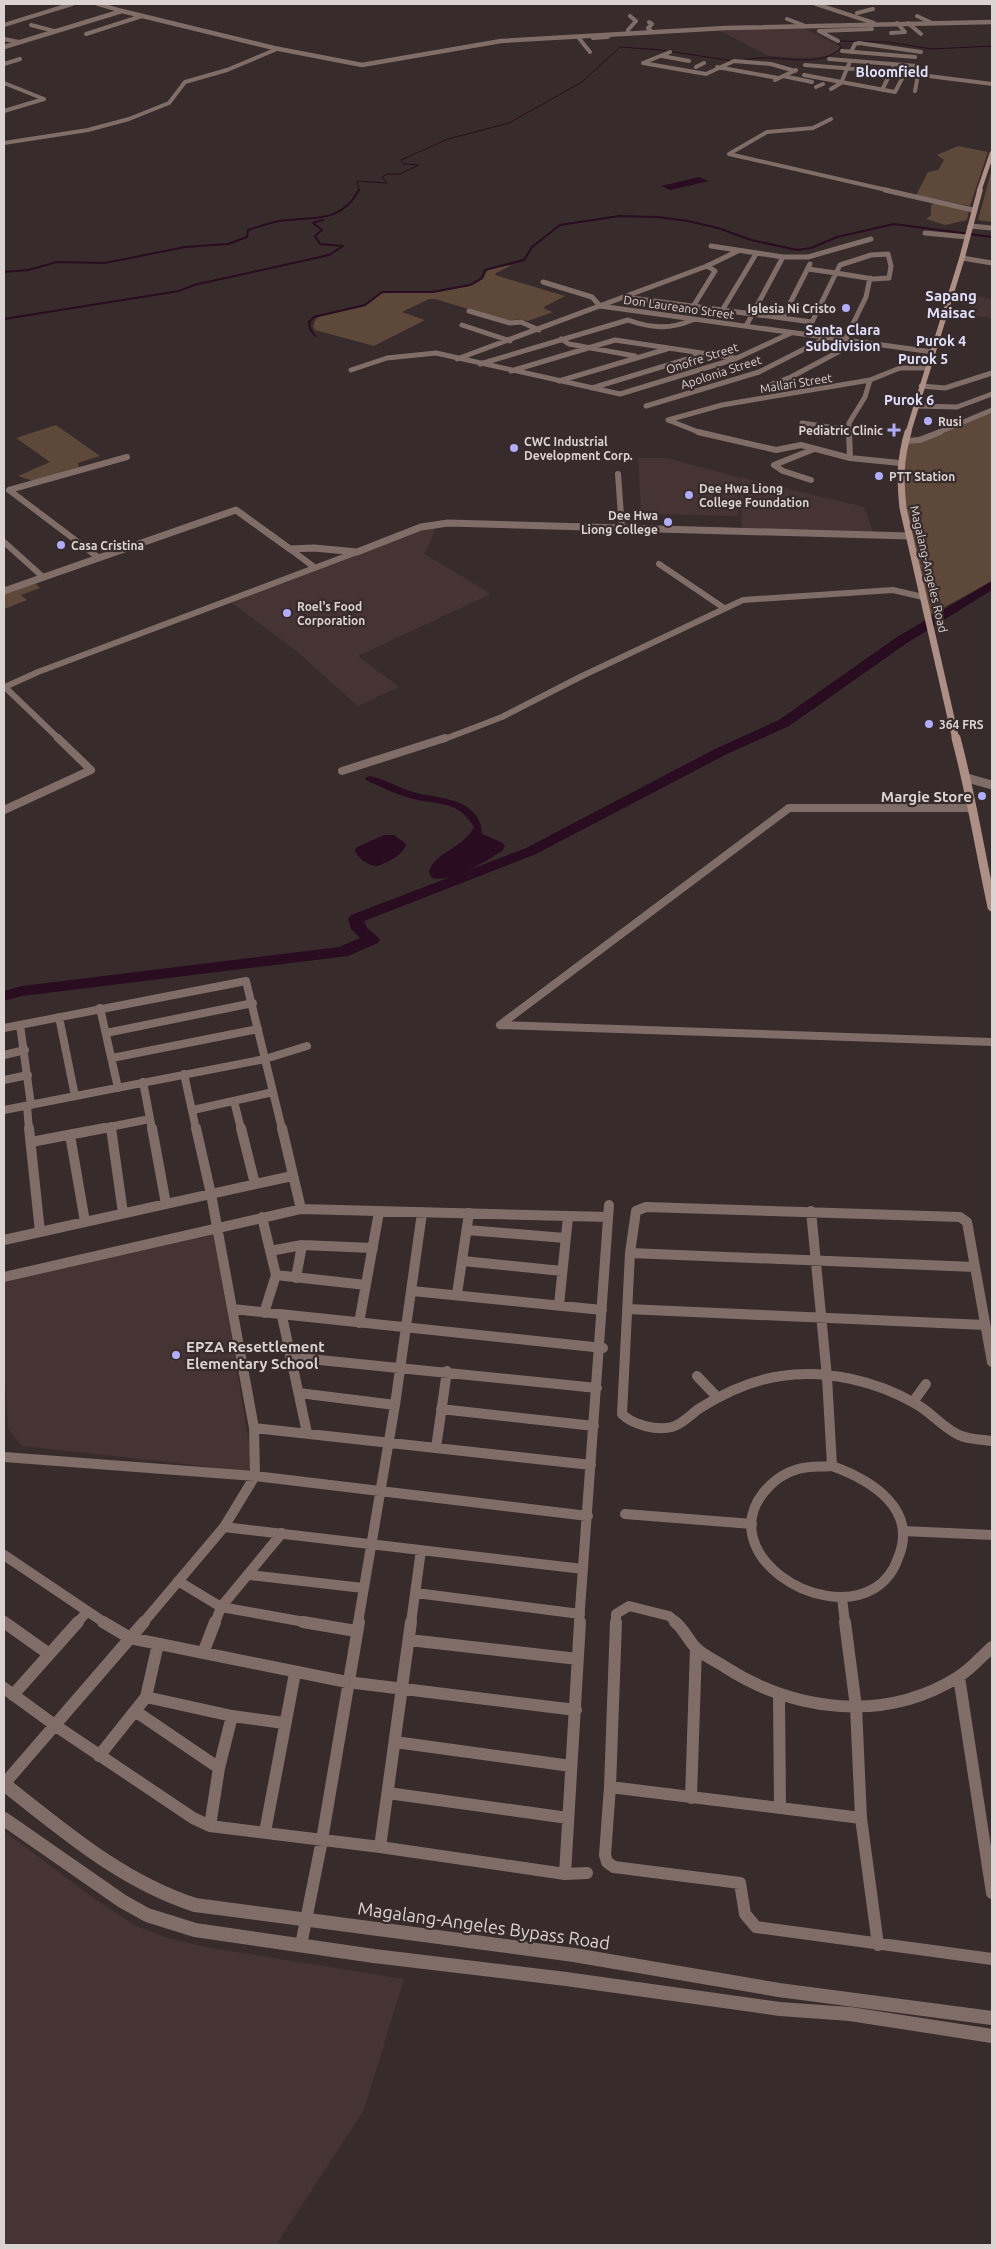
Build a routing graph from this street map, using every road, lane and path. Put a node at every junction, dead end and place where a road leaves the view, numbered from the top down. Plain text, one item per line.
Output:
1 (72, 4) edge
2 (98, 4) edge
3 (816, 4) edge
4 (835, 7) dead end
5 (873, 9) dead end
6 (122, 11) junction
7 (44, 12) junction
8 (857, 13) junction
9 (109, 14) junction
10 (56, 15) dead end
11 (142, 16) junction
12 (630, 16) dead end
13 (917, 16) dead end
14 (99, 17) junction
15 (117, 18) dead end
16 (787, 19) dead end
17 (91, 20) junction
18 (4, 21) edge
19 (649, 22) dead end
20 (992, 22) edge
21 (12, 23) junction
22 (876, 23) junction
23 (897, 23) junction
24 (908, 23) junction
25 (932, 23) junction
26 (843, 24) junction
27 (4, 25) edge
28 (30, 25) dead end
29 (803, 25) junction
30 (862, 29) junction
31 (872, 29) dead end
32 (848, 30) junction
33 (54, 31) junction
34 (652, 32) junction
35 (890, 33) dead end
36 (86, 34) dead end
37 (628, 34) junction
38 (851, 34) dead end
39 (921, 34) dead end
40 (606, 35) junction
41 (870, 36) dead end
42 (578, 37) junction
43 (593, 38) dead end
44 (4, 39) edge
45 (838, 41) dead end
46 (18, 42) junction
47 (870, 44) junction
48 (4, 47) edge
49 (885, 47) junction
50 (277, 49) junction
51 (901, 49) junction
52 (842, 51) dead end
53 (590, 52) dead end
54 (670, 52) dead end
55 (851, 52) junction
56 (921, 52) dead end
57 (684, 54) dead end
58 (882, 54) junction
59 (662, 56) junction
60 (694, 58) dead end
61 (865, 58) junction
62 (20, 59) dead end
63 (676, 59) junction
64 (914, 59) dead end
65 (652, 60) junction
66 (754, 60) junction
67 (689, 61) junction
68 (704, 63) dead end
69 (711, 63) dead end
70 (4, 64) edge
71 (683, 64) junction
72 (767, 64) junction
73 (894, 64) junction
74 (722, 65) junction
75 (848, 66) junction
76 (917, 66) dead end
77 (696, 67) junction
78 (717, 67) junction
79 (781, 68) junction
80 (676, 69) junction
81 (712, 70) junction
82 (733, 70) junction
83 (796, 70) junction
84 (862, 70) junction
85 (875, 71) junction
86 (746, 72) junction
87 (790, 73) junction
88 (905, 73) junction
89 (918, 74) junction
90 (762, 75) junction
91 (779, 78) junction
92 (844, 78) junction
93 (798, 79) junction
94 (810, 81) junction
95 (786, 82) dead end
96 (4, 83) edge
97 (823, 84) junction
98 (992, 84) edge
99 (804, 85) dead end
100 (856, 85) junction
101 (836, 86) junction
102 (816, 87) dead end
103 (868, 87) junction
104 (831, 89) dead end
105 (882, 90) junction
106 (915, 91) dead end
107 (872, 94) dead end
108 (4, 111) edge
109 (831, 119) dead end
110 (4, 143) edge
111 (992, 153) edge
112 (973, 210) junction
113 (992, 228) edge
114 (925, 233) dead end
115 (968, 233) junction
116 (871, 239) dead end
117 (711, 246) dead end
118 (738, 251) junction
119 (756, 254) junction
120 (783, 257) junction
121 (813, 257) junction
122 (962, 258) junction
123 (992, 263) edge
124 (707, 266) junction
125 (808, 269) junction
126 (837, 272) junction
127 (870, 278) junction
128 (543, 282) dead end
129 (624, 296) junction
130 (694, 305) junction
131 (600, 306) junction
132 (723, 309) junction
133 (469, 311) dead end
134 (752, 314) junction
135 (783, 317) junction
136 (693, 320) junction
137 (462, 325) dead end
138 (746, 326) junction
139 (539, 330) junction
140 (791, 332) junction
141 (826, 338) junction
142 (561, 339) junction
143 (845, 340) junction
144 (510, 341) junction
145 (857, 342) junction
146 (588, 347) junction
147 (672, 348) junction
148 (933, 352) junction
149 (706, 353) junction
150 (639, 357) junction
151 (738, 358) junction
152 (457, 359) junction
153 (480, 364) junction
154 (927, 368) junction
155 (351, 370) dead end
156 (511, 371) junction
157 (992, 373) edge
158 (870, 380) junction
159 (558, 381) junction
160 (767, 386) dead end
161 (921, 386) junction
162 (591, 389) junction
163 (992, 394) edge
164 (646, 406) dead end
165 (915, 406) junction
166 (992, 410) edge
167 (802, 423) dead end
168 (849, 430) junction
169 (905, 441) junction
170 (814, 449) junction
171 (127, 457) dead end
172 (850, 458) junction
173 (900, 463) junction
174 (618, 474) dead end
175 (811, 480) dead end
176 (622, 529) junction
177 (910, 536) junction
178 (4, 542) edge
179 (290, 549) junction
180 (334, 550) junction
181 (357, 552) junction
182 (99, 558) junction
183 (332, 561) junction
184 (660, 564) dead end
185 (314, 568) junction
186 (43, 577) junction
187 (4, 591) edge
188 (924, 600) junction
189 (724, 608) junction
190 (342, 771) dead end
191 (967, 780) junction
192 (992, 787) edge
193 (971, 808) junction
194 (4, 810) edge
195 (992, 907) edge
196 (253, 1003) junction
197 (100, 1008) junction
198 (60, 1017) junction
199 (20, 1025) junction
200 (4, 1028) edge
201 (258, 1029) junction
202 (106, 1033) junction
203 (992, 1042) edge
204 (306, 1046) dead end
205 (24, 1050) junction
206 (4, 1054) edge
207 (112, 1058) junction
208 (264, 1059) junction
209 (184, 1074) junction
210 (28, 1075) junction
211 (4, 1080) edge
212 (143, 1082) junction
213 (118, 1088) junction
214 (273, 1092) junction
215 (75, 1096) junction
216 (234, 1102) junction
217 (29, 1106) junction
218 (4, 1110) edge
219 (193, 1110) junction
220 (150, 1119) junction
221 (111, 1126) junction
222 (70, 1135) junction
223 (31, 1142) junction
224 (292, 1176) junction
225 (255, 1184) junction
226 (212, 1194) junction
227 (166, 1204) junction
228 (609, 1205) dead end
229 (301, 1209) junction
230 (811, 1211) junction
231 (379, 1212) junction
232 (123, 1213) junction
233 (422, 1213) junction
234 (469, 1213) junction
235 (262, 1217) junction
236 (568, 1217) junction
237 (608, 1217) junction
238 (85, 1222) junction
239 (217, 1227) junction
240 (468, 1230) junction
241 (40, 1232) junction
242 (565, 1238) junction
243 (4, 1240) edge
244 (302, 1245) junction
245 (373, 1248) junction
246 (270, 1251) junction
247 (630, 1253) junction
248 (463, 1261) junction
249 (815, 1261) junction
250 (975, 1267) junction
251 (562, 1272) junction
252 (276, 1275) junction
253 (4, 1277) edge
254 (296, 1278) junction
255 (366, 1285) junction
256 (412, 1290) junction
257 (457, 1294) junction
258 (559, 1305) junction
259 (627, 1309) junction
260 (233, 1310) junction
261 (602, 1310) junction
262 (264, 1314) junction
263 (282, 1316) junction
264 (820, 1317) junction
265 (358, 1323) junction
266 (985, 1325) junction
267 (407, 1328) junction
268 (602, 1348) junction
269 (290, 1357) junction
270 (992, 1362) edge
271 (401, 1366) junction
272 (446, 1372) junction
273 (698, 1376) dead end
274 (827, 1377) junction
275 (926, 1384) dead end
276 (597, 1388) junction
277 (299, 1393) junction
278 (717, 1398) junction
279 (913, 1402) junction
280 (395, 1404) junction
281 (441, 1409) junction
282 (594, 1426) junction
283 (254, 1428) junction
284 (307, 1433) junction
285 (992, 1440) edge
286 (388, 1443) junction
287 (436, 1448) junction
288 (4, 1457) edge
289 (591, 1465) junction
290 (832, 1466) junction
291 (255, 1476) junction
292 (380, 1491) junction
293 (625, 1514) dead end
294 (588, 1516) junction
295 (752, 1524) junction
296 (224, 1526) junction
297 (903, 1531) junction
298 (282, 1533) junction
299 (992, 1535) edge
300 (370, 1544) junction
301 (421, 1550) junction
302 (4, 1555) edge
303 (583, 1569) junction
304 (249, 1575) junction
305 (178, 1581) junction
306 (363, 1588) junction
307 (416, 1593) junction
308 (842, 1598) junction
309 (221, 1607) junction
310 (87, 1612) junction
311 (580, 1614) junction
312 (4, 1622) edge
313 (356, 1631) junction
314 (130, 1638) junction
315 (409, 1640) junction
316 (158, 1644) junction
317 (992, 1647) edge
318 (696, 1648) junction
319 (203, 1653) junction
320 (49, 1654) junction
321 (578, 1659) junction
322 (295, 1672) junction
323 (959, 1677) junction
324 (347, 1682) junction
325 (402, 1689) junction
326 (8, 1692) edge
327 (779, 1695) junction
328 (146, 1697) junction
329 (856, 1707) junction
330 (576, 1710) junction
331 (135, 1711) junction
332 (232, 1716) junction
333 (284, 1723) junction
334 (56, 1726) junction
335 (395, 1742) junction
336 (99, 1756) junction
337 (571, 1766) junction
338 (220, 1768) junction
339 (4, 1784) edge
340 (610, 1787) junction
341 (388, 1793) junction
342 (691, 1798) junction
343 (780, 1808) junction
344 (568, 1818) junction
345 (861, 1818) junction
346 (4, 1819) edge
347 (210, 1826) junction
348 (265, 1832) junction
349 (322, 1840) junction
350 (380, 1847) junction
351 (587, 1873) dead end
352 (565, 1874) junction
353 (992, 1893) edge
354 (306, 1919) junction
355 (301, 1945) junction
356 (878, 1945) junction
357 (992, 1959) edge
358 (992, 2018) edge
359 (992, 2036) edge

1 - 7 street
2 - 6 street
3 - 22 street
4 - 8 street
5 - 8 street
6 - 9 street
6 - 11 street
7 - 10 street
7 - 21 street
8 - 22 street
9 - 14 street
9 - 15 street
11 - 36 street
11 - 50 street
12 - 37 street
13 - 25 street
14 - 17 street
14 - 17 street
16 - 29 street
17 - 33 street
18 - 21 street
19 - 34 street
20 - 25 street
21 - 27 street
22 - 23 street
22 - 26 street
23 - 24 street
23 - 35 street
24 - 25 street
24 - 39 street
26 - 29 street
26 - 32 street
28 - 33 street
29 - 34 street
30 - 31 street
30 - 32 street
30 - 41 street
32 - 38 street
32 - 45 street
33 - 46 street
34 - 37 street
37 - 40 street
40 - 42 street
40 - 43 street
42 - 50 street
42 - 53 street
44 - 46 street
46 - 48 street
47 - 49 street
47 - 55 street
47 - 61 street
49 - 51 street
49 - 58 street
50 - 110 street
51 - 56 street
51 - 73 street
52 - 55 street
54 - 59 street
55 - 61 street
57 - 63 street
58 - 61 street
58 - 73 street
59 - 63 street
59 - 65 street
60 - 67 street
61 - 61 street
61 - 73 street
62 - 70 street
63 - 67 street
64 - 73 street
65 - 71 street
65 - 80 street
66 - 72 street
66 - 74 street
66 - 82 street
67 - 71 street
68 - 77 street
69 - 74 street
71 - 77 street
71 - 80 street
72 - 79 street
72 - 86 street
73 - 75 street
73 - 76 street
73 - 85 street
73 - 88 street
73 - 105 street
74 - 78 street
75 - 83 street
75 - 84 street
75 - 92 street
77 - 81 street
78 - 81 street
78 - 82 street
79 - 83 street
79 - 90 street
80 - 81 street
82 - 86 street
83 - 87 street
83 - 92 street
84 - 85 street
84 - 100 street
85 - 103 street
86 - 90 street
87 - 91 street
87 - 92 street
88 - 89 street
88 - 105 street
89 - 98 street
89 - 106 street
90 - 91 street
91 - 93 street
92 - 100 street
92 - 101 street
93 - 94 street
93 - 95 street
94 - 97 street
94 - 99 street
96 - 108 street
97 - 101 street
97 - 102 street
100 - 103 street
101 - 104 street
101 - 107 street
103 - 105 street
109 - 112 street
111 - 112 main road, Magalang-Angeles Road
112 - 115 main road, Magalang-Angeles Road
113 - 115 street
114 - 115 street
115 - 122 main road, Magalang-Angeles Road
116 - 121 street
117 - 118 street
118 - 119 street
118 - 124 street
119 - 120 street
119 - 132 street
120 - 121 street
120 - 134 street
121 - 125 street
122 - 123 street
122 - 148 main road, Magalang-Angeles Road
124 - 129 street
124 - 130 street
125 - 126 street
125 - 135 street
126 - 127 street
126 - 127 street
126 - 135 street
127 - 143 street
128 - 131 street
129 - 130 street
129 - 131 street
130 - 132 street
131 - 136 street, Don Laureano Street
131 - 139 street
132 - 134 street
133 - 139 street
134 - 135 street
134 - 138 street
136 - 138 street, Don Laureano Street
136 - 142 street
137 - 144 street
138 - 140 street, Don Laureano Street
139 - 144 street
140 - 141 street, Don Laureano Street
140 - 151 street, Onofre Street
141 - 143 street, Don Laureano Street
141 - 164 street, Apolonia Street
142 - 146 street
142 - 153 street
143 - 145 street, Don Laureano Street
144 - 152 street
145 - 148 street, Don Laureano Street
145 - 160 street
146 - 147 street
146 - 150 street
146 - 156 street
147 - 149 street
147 - 150 street
148 - 154 main road, Magalang-Angeles Road
149 - 151 street
149 - 162 street
150 - 159 street
151 - 162 street, Onofre Street
152 - 153 street
152 - 155 street
153 - 156 street
154 - 158 street, Mallari Street
154 - 161 main road, Magalang-Angeles Road
156 - 159 street
157 - 161 street
158 - 168 street
158 - 170 street, Mallari Street
159 - 162 street
161 - 165 main road, Magalang-Angeles Road
163 - 165 street
165 - 169 main road, Magalang-Angeles Road
166 - 169 street
167 - 168 street
168 - 172 street
169 - 173 main road, Magalang-Angeles Road
170 - 172 street
170 - 175 street
171 - 182 street
172 - 173 street
173 - 177 main road, Magalang-Angeles Road
174 - 176 street
176 - 177 street
176 - 181 street
177 - 188 main road, Magalang-Angeles Road
178 - 186 street
179 - 180 street
179 - 182 street
179 - 185 street
180 - 181 street
180 - 183 street
181 - 183 street
182 - 186 street
183 - 185 street
184 - 189 street
185 - 194 street
186 - 187 street
188 - 189 street
188 - 191 main road, Magalang-Angeles Road
189 - 190 street
191 - 192 street
191 - 193 main road, Magalang-Angeles Road
193 - 195 main road, Magalang-Angeles Road
193 - 203 street
196 - 197 street
196 - 201 street
196 - 202 street
197 - 198 street
197 - 202 street
198 - 199 street
198 - 215 street
199 - 200 street
199 - 205 street
201 - 207 street
201 - 208 street
202 - 207 street
204 - 208 street
205 - 206 street
205 - 210 street
207 - 213 street
208 - 209 street
208 - 214 street
209 - 212 street
209 - 219 street
210 - 211 street
210 - 217 street
212 - 213 street
212 - 220 street
213 - 215 street
214 - 216 street
214 - 224 street
215 - 217 street
216 - 219 street
216 - 225 street
217 - 218 street
217 - 223 street
219 - 226 street
220 - 221 street
220 - 227 street
221 - 222 street
221 - 232 street
222 - 223 street
222 - 238 street
223 - 241 street
224 - 225 street
224 - 229 street
225 - 226 street
226 - 227 street
226 - 239 street
227 - 232 street
228 - 237 street
229 - 231 street
229 - 235 street
230 - 247 street
230 - 249 street
230 - 250 street
231 - 233 street
231 - 245 street
232 - 238 street
233 - 234 street
233 - 256 street
234 - 236 street
234 - 240 street
235 - 239 street
235 - 246 street
236 - 237 street
236 - 242 street
237 - 261 street
238 - 241 street
239 - 253 street
239 - 260 street
240 - 242 street
240 - 248 street
241 - 243 street
242 - 251 street
244 - 245 street
244 - 246 street
244 - 254 street
245 - 255 street
246 - 252 street
247 - 249 street
247 - 259 street
248 - 251 street
248 - 257 street
249 - 250 street
249 - 264 street
250 - 266 street
251 - 258 street
252 - 254 street
252 - 262 street
254 - 255 street
255 - 265 street
256 - 257 street
256 - 267 street
257 - 258 street
258 - 261 street
259 - 264 street
259 - 278 street
260 - 262 street
260 - 283 street
261 - 268 street
262 - 263 street
263 - 265 street
263 - 269 street
264 - 266 street
264 - 274 street
265 - 267 street
266 - 270 street
267 - 268 street
267 - 271 street
268 - 276 street
269 - 271 street
269 - 277 street
271 - 272 street
271 - 280 street
272 - 276 street
272 - 281 street
273 - 278 street
274 - 278 street
274 - 279 street
274 - 290 street
275 - 279 street
276 - 282 street
277 - 280 street
277 - 284 street
279 - 285 street
280 - 286 street
281 - 282 street
281 - 287 street
282 - 289 street
283 - 284 street
283 - 291 street
284 - 286 street
286 - 287 street
286 - 292 street
287 - 289 street
288 - 291 street
289 - 294 street
290 - 295 street
290 - 297 street
291 - 292 street
291 - 296 street
292 - 294 street
292 - 300 street
293 - 295 street
294 - 303 street
295 - 308 street
296 - 298 street
296 - 305 street
297 - 299 street
297 - 308 street
298 - 300 street
298 - 304 street
300 - 301 street
300 - 306 street
301 - 303 street
301 - 307 street
302 - 310 street
303 - 311 street
304 - 306 street
304 - 309 street
305 - 309 street
305 - 314 street
306 - 313 street
307 - 311 street
307 - 315 street
308 - 329 street
309 - 313 street
309 - 319 street
310 - 314 street
310 - 320 street
311 - 321 street
312 - 320 street
313 - 324 street
314 - 316 street
314 - 334 street
315 - 321 street
315 - 325 street
316 - 319 street
316 - 328 street
317 - 323 street
318 - 327 street
318 - 340 street
318 - 342 street
319 - 322 street
320 - 326 street
321 - 330 street
322 - 324 street
322 - 333 street
323 - 329 street
323 - 353 street
324 - 325 street
324 - 349 street
325 - 330 street
325 - 335 street
326 - 334 street
327 - 329 street
327 - 343 street
328 - 331 street
328 - 332 street
329 - 345 street
330 - 337 street
331 - 336 street
331 - 338 street
332 - 333 street
332 - 338 street
333 - 348 street
334 - 336 street
334 - 339 street
335 - 337 street
335 - 341 street
336 - 347 street
337 - 344 street
338 - 347 street
339 - 354 street, Magalang-Angeles Bypass Road
340 - 342 street
340 - 356 street
341 - 344 street
341 - 350 street
342 - 343 street
343 - 345 street
344 - 352 street
345 - 356 street
346 - 355 street
347 - 348 street
348 - 349 street
349 - 350 street
349 - 354 street
350 - 352 street
351 - 352 street
354 - 355 street
354 - 358 street, Magalang-Angeles Bypass Road
355 - 359 street
356 - 357 street

